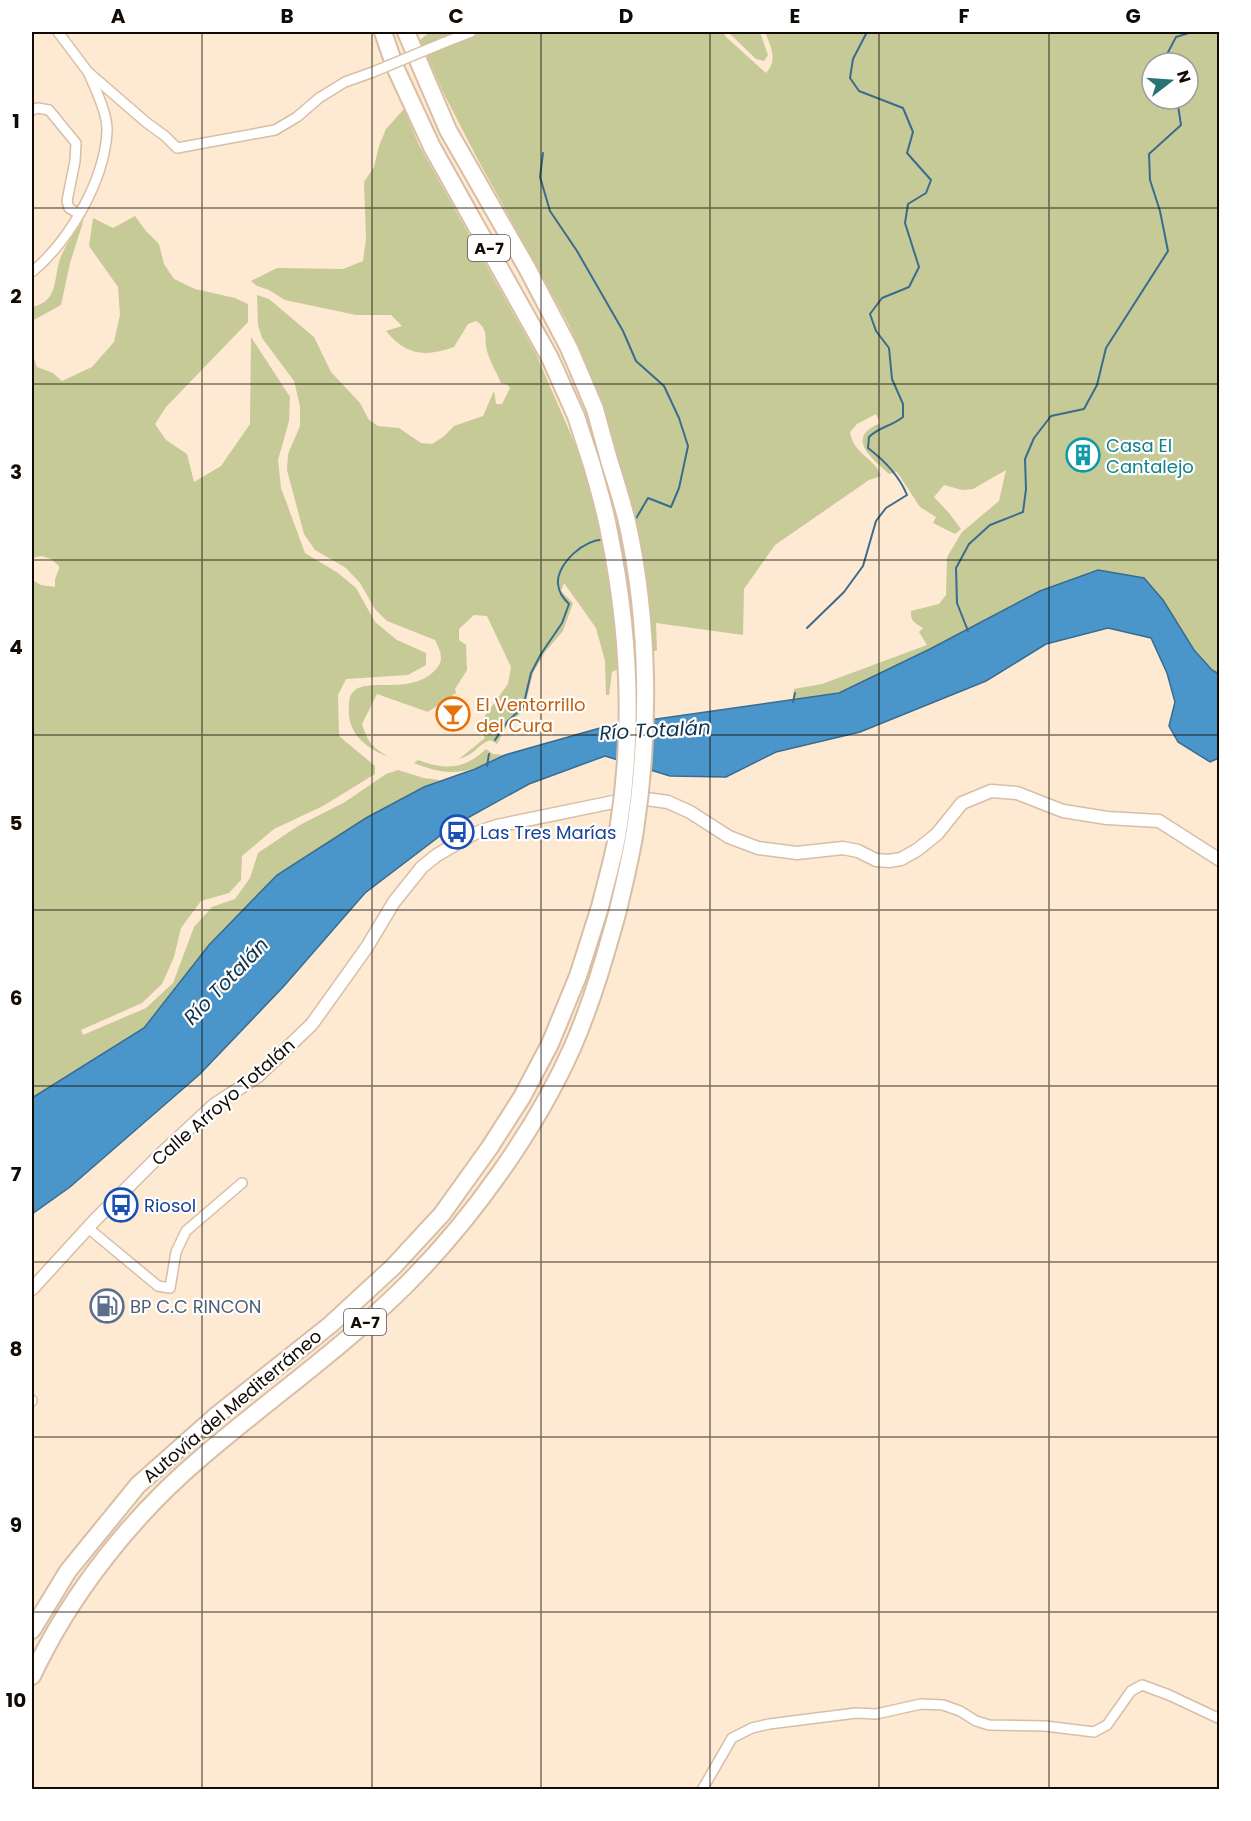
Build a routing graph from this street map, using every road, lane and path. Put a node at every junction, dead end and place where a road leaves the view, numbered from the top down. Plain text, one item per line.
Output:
1 (58, 32) edge
2 (383, 32) edge
3 (406, 32) edge
4 (471, 32) edge
5 (88, 72) junction
6 (32, 110) edge
7 (79, 214) junction
8 (32, 272) edge
9 (1220, 860) edge
10 (242, 1183) dead end
11 (88, 1227) junction
12 (32, 1289) edge
13 (32, 1630) edge
14 (32, 1676) edge
15 (1220, 1719) edge
16 (702, 1790) edge

1 - 5 street
2 - 13 highway, Autovía del Mediterráneo / A-7, bridge
3 - 14 highway, Autovía del Mediterráneo / A-7, bridge
4 - 5 street, bridge
5 - 7 street
6 - 7 street
7 - 8 street
9 - 11 street, Calle Arroyo Totalán
10 - 11 street
11 - 12 street, Calle Arroyo Totalán
15 - 16 street

